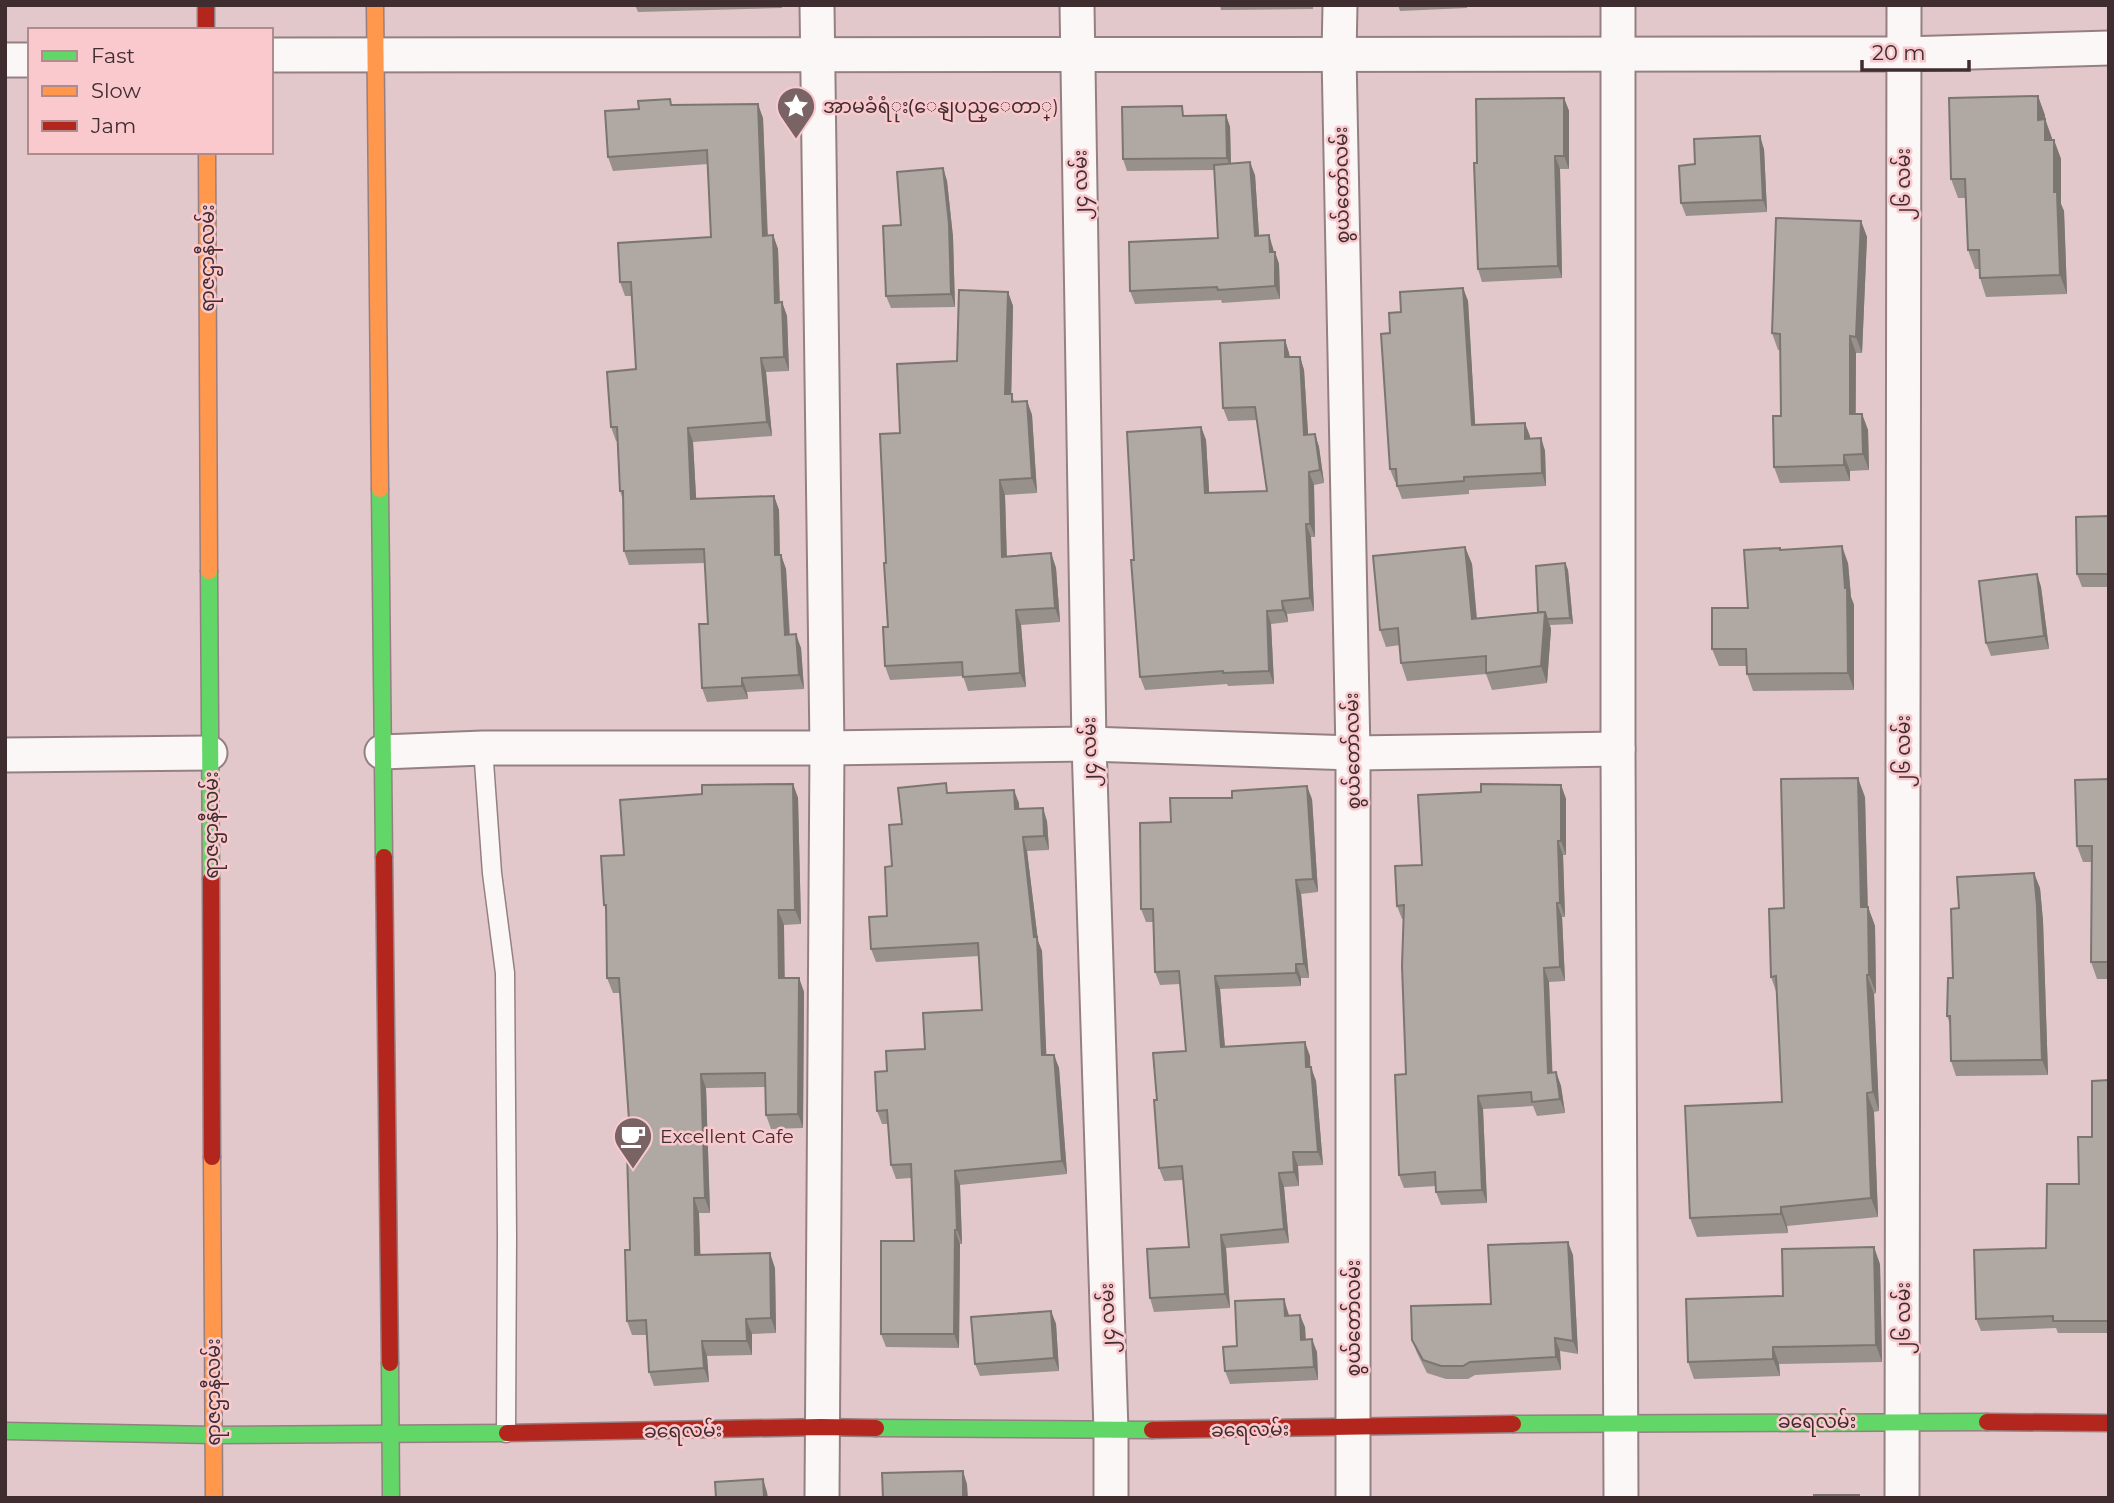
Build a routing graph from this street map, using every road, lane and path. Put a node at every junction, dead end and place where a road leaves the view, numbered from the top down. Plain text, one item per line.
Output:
1 (206, 5) edge
2 (375, 5) edge
3 (817, 5) edge
4 (1077, 5) edge
5 (1340, 5) edge
6 (1618, 5) edge
7 (1904, 5) edge
8 (206, 28) edge
9 (2109, 48) edge
10 (817, 53) junction
11 (376, 54) junction
12 (1339, 54) junction
13 (1616, 54) junction
14 (1903, 54) junction
15 (273, 55) edge
16 (1078, 55) junction
17 (5, 60) edge
18 (28, 60) edge
19 (207, 154) edge
20 (1089, 744) junction
21 (827, 747) junction
22 (484, 748) junction
23 (1618, 749) junction
24 (382, 752) junction
25 (210, 753) junction
26 (1353, 753) junction
27 (5, 755) edge
28 (1903, 1421) junction
29 (1619, 1422) junction
30 (2109, 1423) edge
31 (821, 1427) junction
32 (1353, 1428) junction
33 (5, 1431) edge
34 (1111, 1431) junction
35 (506, 1433) junction
36 (213, 1435) junction
37 (391, 1435) junction
38 (214, 1498) edge
39 (391, 1498) edge
40 (822, 1498) edge
41 (1111, 1498) edge
42 (1353, 1498) edge
43 (1621, 1498) edge
44 (1902, 1498) edge

1 - 8 main road
2 - 11 main road
3 - 10 street
4 - 16 street, ၂၄ လမ်း
5 - 12 street, စွယ်တော်လမ်း
6 - 13 street
7 - 14 street, ၂၆ လမ်း
9 - 14 street
10 - 11 street
10 - 16 street
10 - 21 street
11 - 15 street
11 - 24 main road
12 - 13 street
12 - 16 street
12 - 26 street, စွယ်တော်လမ်း
13 - 14 street
13 - 23 street
14 - 28 street, ၂၆ လမ်း
16 - 20 street, ၂၄ လမ်း
17 - 18 street
19 - 25 main road, ရာဇဌာနီလမ်း
20 - 21 street
20 - 26 street
20 - 34 street, ၂၄ လမ်း
21 - 22 street
21 - 31 street
22 - 24 street
22 - 35 lane
23 - 26 street
23 - 29 street
24 - 37 main road
25 - 27 street
25 - 36 main road, ရာဇဌာနီလမ်း
26 - 32 street, စွယ်တော်လမ်း
28 - 29 main road, ခရေလမ်း
28 - 30 main road, ခရေလမ်း
28 - 44 street, ၂၆ လမ်း
29 - 32 main road, ခရေလမ်း
29 - 43 street
31 - 34 main road, ခရေလမ်း
31 - 35 main road, ခရေလမ်း
31 - 40 street
32 - 34 main road, ခရေလမ်း
32 - 42 street, စွယ်တော်လမ်း
33 - 36 main road, ခရေလမ်း
34 - 41 street, ၂၄ လမ်း
35 - 37 main road, ခရေလမ်း
36 - 37 main road, ခရေလမ်း
36 - 38 main road, ရာဇဌာနီလမ်း
37 - 39 main road

